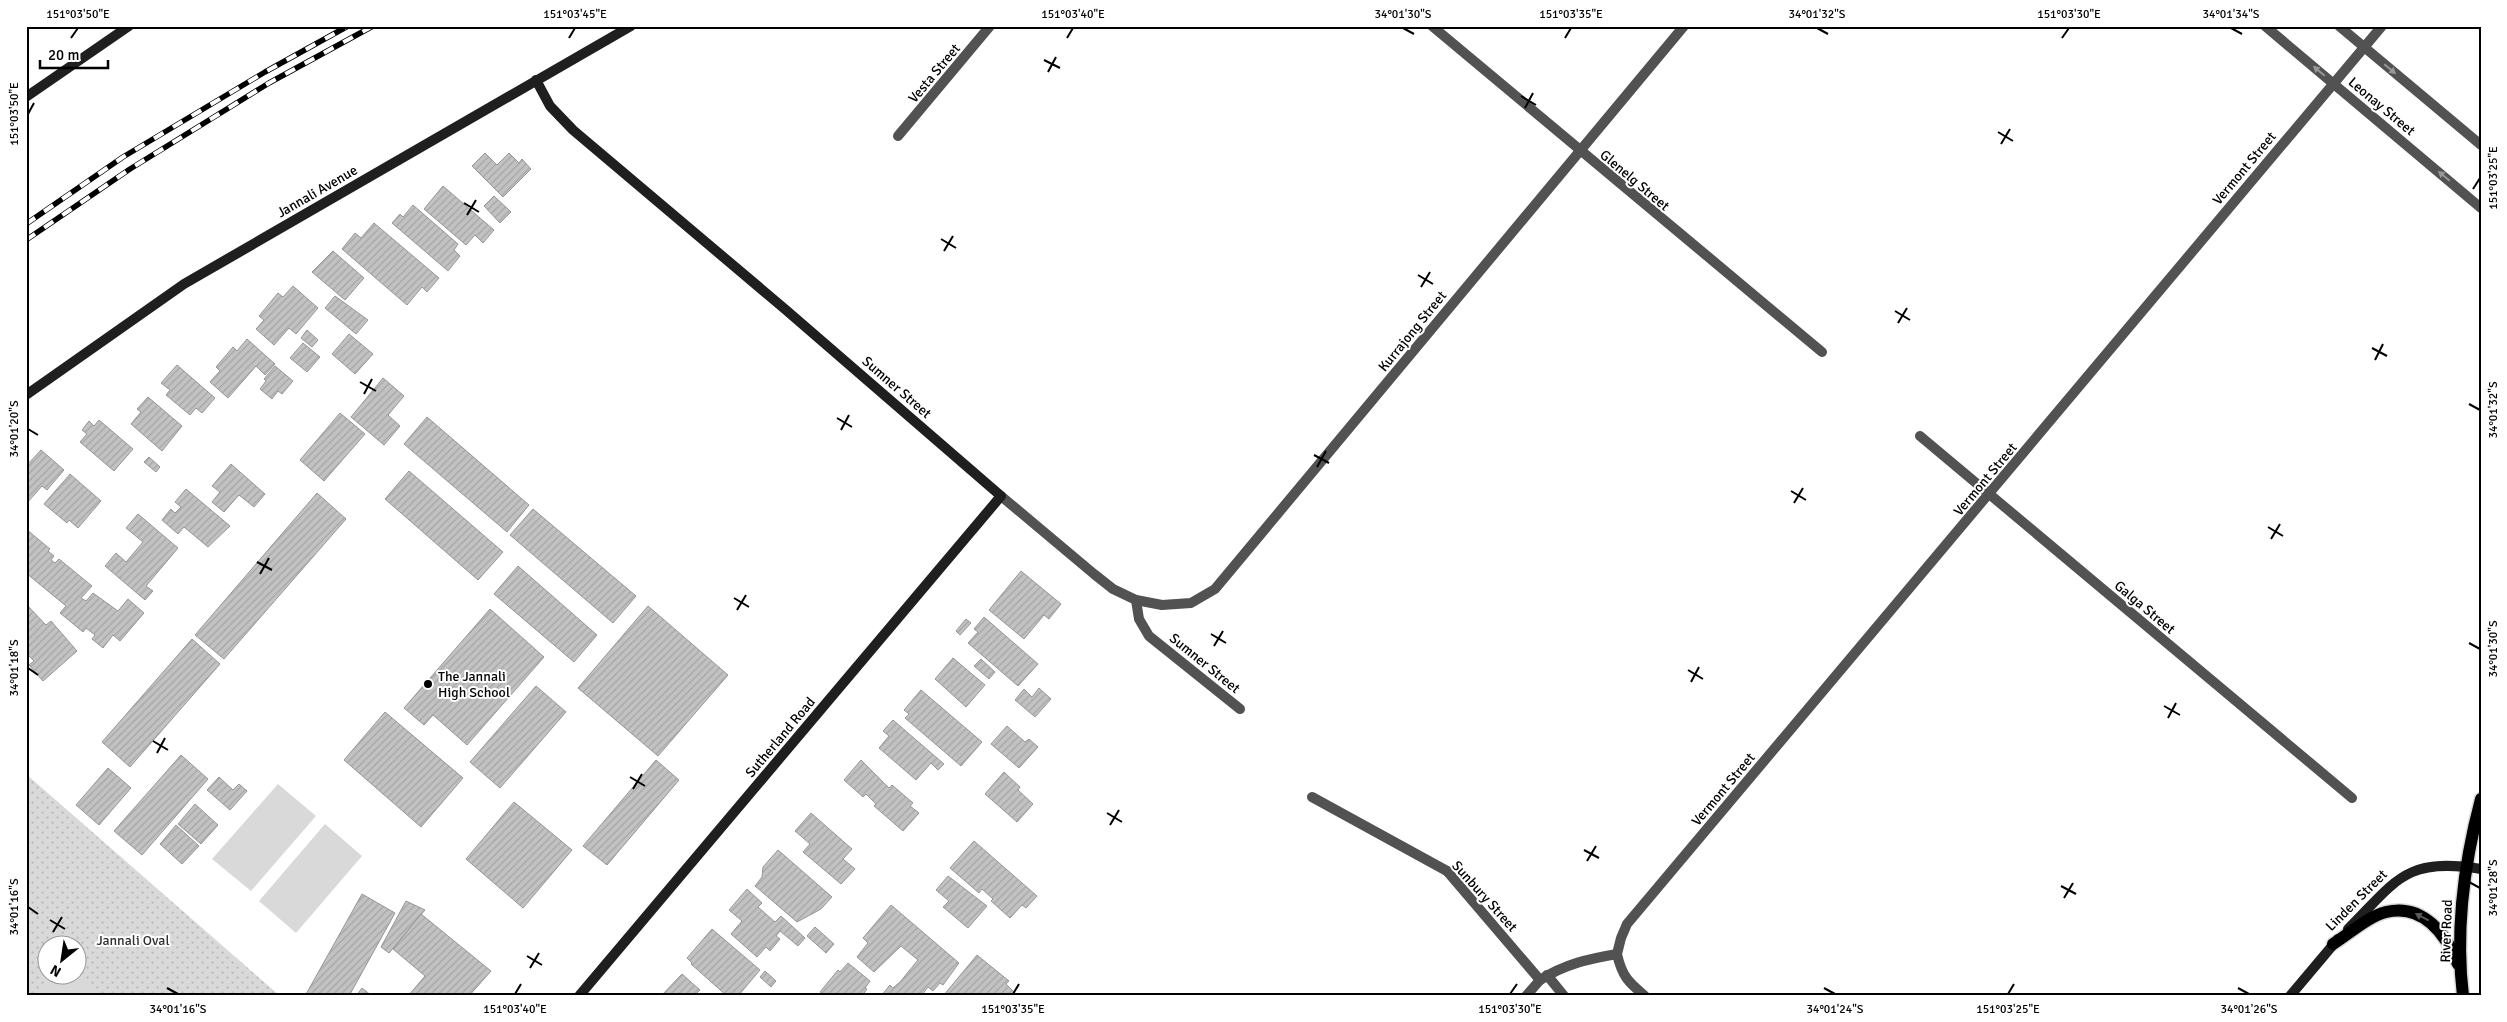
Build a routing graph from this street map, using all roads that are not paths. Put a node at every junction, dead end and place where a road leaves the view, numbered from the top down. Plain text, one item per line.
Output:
1 (128, 26) edge
2 (631, 26) edge
3 (990, 26) edge
4 (1432, 26) edge
5 (1684, 26) edge
6 (2265, 26) edge
7 (2339, 26) edge
8 (2382, 26) edge
9 (2364, 47) junction
10 (536, 80) junction
11 (2333, 82) junction
12 (26, 97) edge
13 (898, 136) dead end
14 (2481, 146) edge
15 (1579, 150) junction
16 (2481, 208) edge
17 (1822, 352) dead end
18 (26, 396) edge
19 (1920, 436) dead end
20 (1990, 495) junction
21 (1001, 496) junction
22 (1136, 600) junction
23 (1240, 709) dead end
24 (1312, 797) dead end
25 (2352, 798) dead end
26 (2481, 799) edge
27 (2465, 866) junction
28 (2481, 869) edge
29 (2333, 944) junction
30 (1617, 954) junction
31 (2460, 969) junction
32 (1543, 978) junction
33 (580, 996) edge
34 (1526, 996) edge
35 (1564, 996) edge
36 (1645, 996) edge
37 (2290, 996) edge
38 (2463, 996) edge

1 - 12 street
2 - 10 street, Jannali Avenue
3 - 13 street, Vesta Street
4 - 15 street, Glenelg Street
5 - 15 street, Kurrajong Street
11 -> 6 street, Leonay Street
7 - 9 street
8 - 9 street, Vermont Street
9 - 11 street, Vermont Street
9 -> 14 street
10 - 18 street, Jannali Avenue
10 - 21 street, Sumner Street
16 -> 11 street, Leonay Street
11 - 20 street, Vermont Street
15 - 17 street, Glenelg Street
15 - 22 street, Kurrajong Street
19 - 20 street, Galga Street
20 - 25 street, Galga Street
20 - 30 street, Vermont Street
21 - 22 street, Sumner Street
21 - 33 street, Sutherland Road
22 - 23 street, Sumner Street
24 - 32 street, Sunbury Street
26 - 27 main road
27 - 28 street, Linden Street
27 - 29 street, Linden Street
27 - 31 main road, River Road
31 -> 29 main road
29 - 37 street, Linden Street
30 - 32 street
30 - 36 street
31 - 38 main road, River Road
32 - 34 street
32 - 35 street, Sunbury Street

